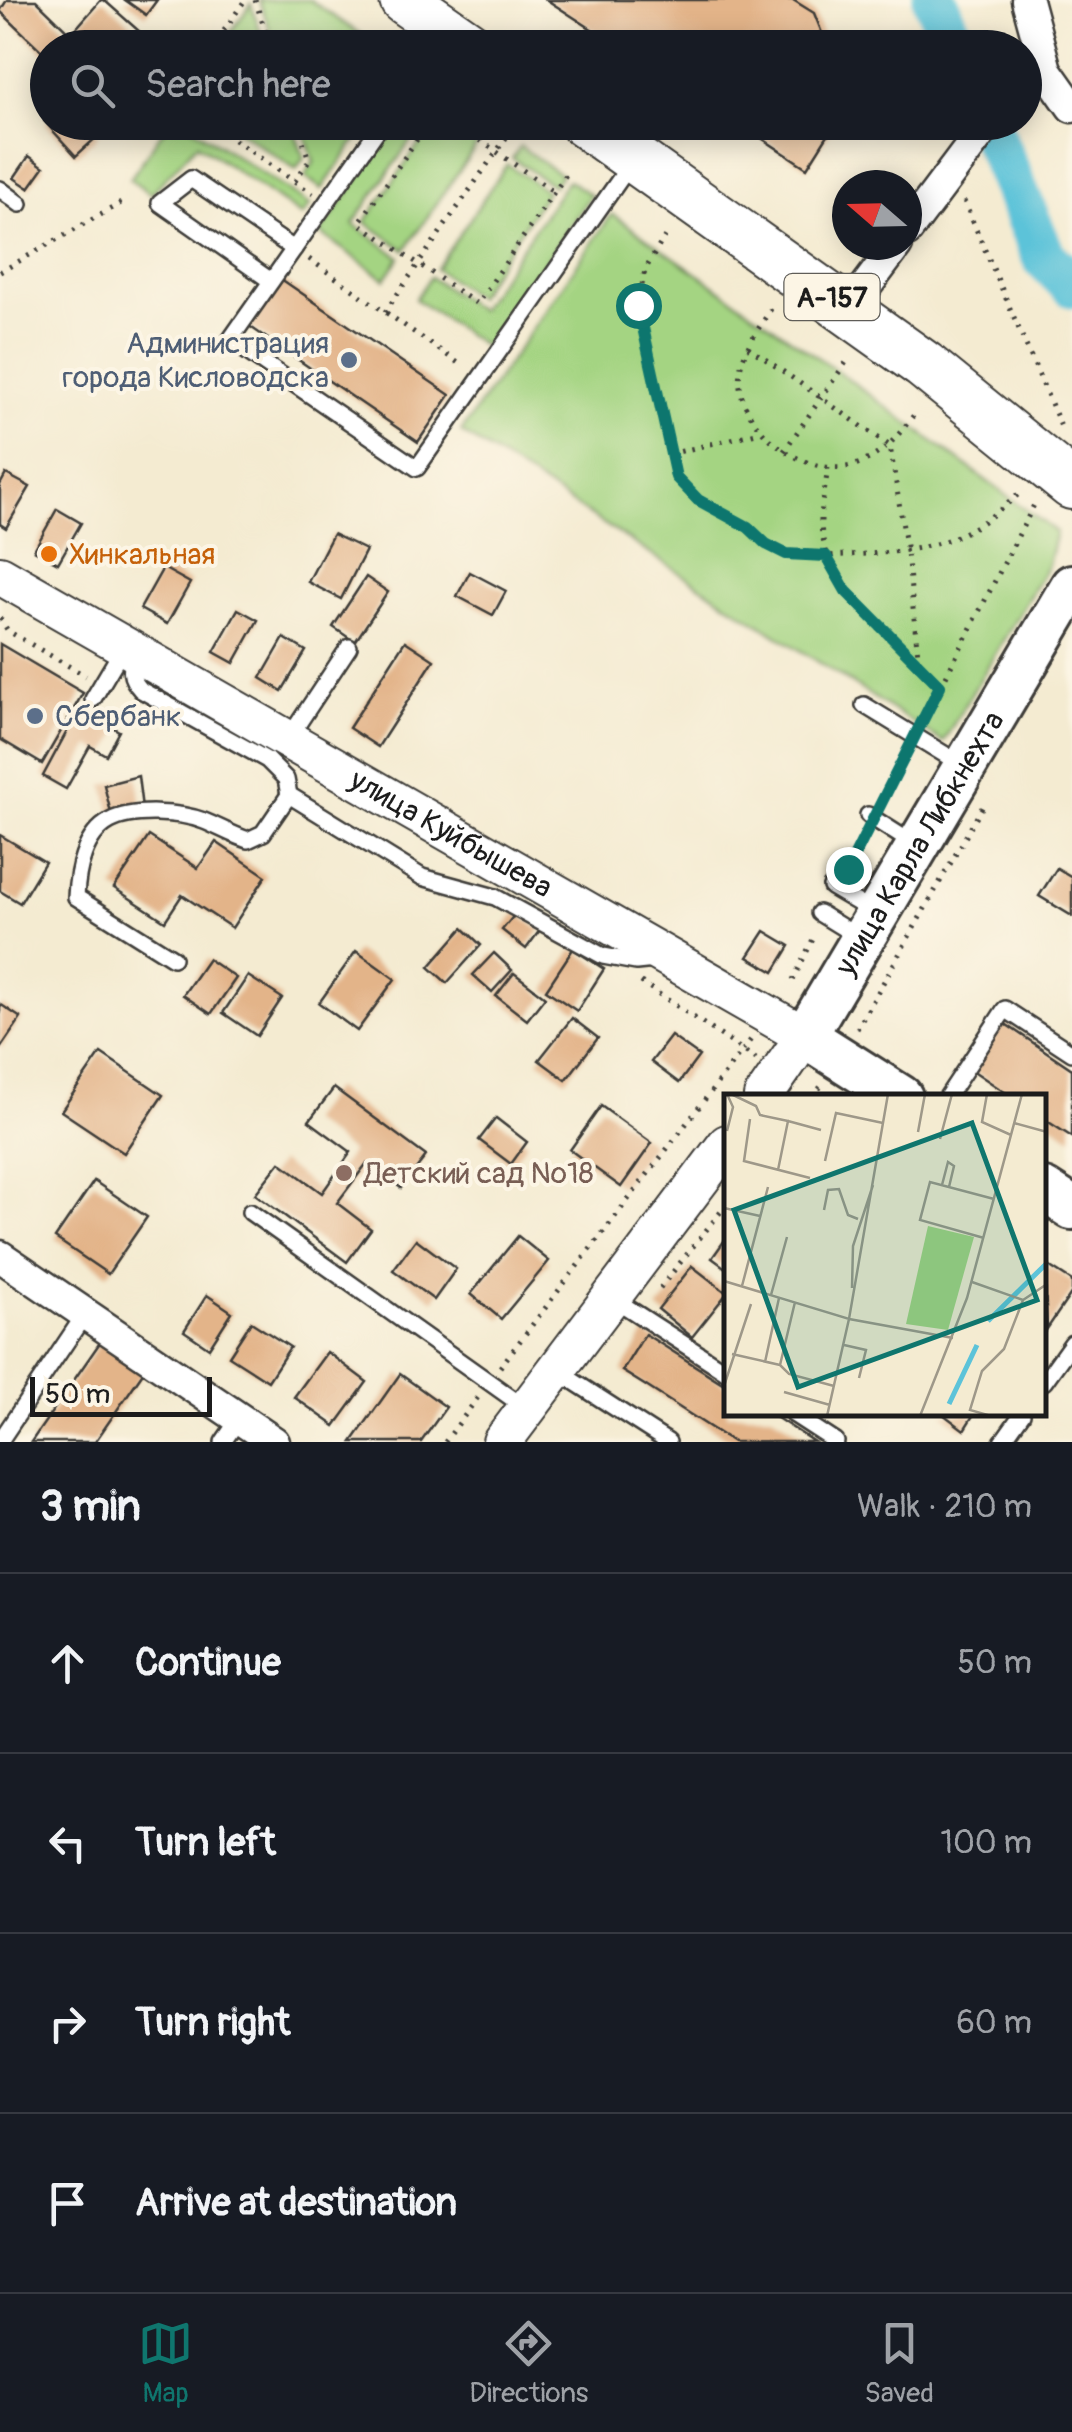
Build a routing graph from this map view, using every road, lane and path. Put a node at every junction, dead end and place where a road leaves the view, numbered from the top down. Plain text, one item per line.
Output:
1 (244, 0) edge
2 (255, 0) edge
3 (404, 0) edge
4 (1027, 0) edge
5 (224, 30) edge
6 (265, 30) edge
7 (439, 30) edge
8 (1030, 30) edge
9 (1042, 85) edge
10 (1072, 107) edge
11 (235, 140) edge
12 (302, 140) edge
13 (370, 140) edge
14 (417, 140) edge
15 (479, 140) edge
16 (504, 140) edge
17 (609, 140) edge
18 (975, 140) edge
19 (496, 152) junction
20 (635, 158) junction
21 (955, 165) junction
22 (570, 169) dead end
23 (295, 182) junction
24 (0, 190) edge
25 (310, 192) dead end
26 (554, 192) junction
27 (122, 203) dead end
28 (20, 204) dead end
29 (922, 210) edge
30 (666, 236) dead end
31 (294, 249) junction
32 (886, 260) edge
33 (418, 264) junction
34 (0, 272) edge
35 (271, 281) junction
36 (771, 309) dead end
37 (849, 309) junction
38 (385, 312) junction
39 (748, 347) junction
40 (847, 361) dead end
41 (481, 378) junction
42 (821, 398) junction
43 (916, 412) dead end
44 (1063, 431) dead end
45 (760, 432) junction
46 (890, 446) junction
47 (784, 451) junction
48 (669, 454) junction
49 (828, 467) junction
50 (1021, 492) dead end
51 (1053, 494) edge
52 (908, 552) junction
53 (826, 556) junction
54 (0, 575) edge
55 (1072, 586) edge
56 (0, 618) edge
57 (349, 647) dead end
58 (131, 649) junction
59 (920, 665) junction
60 (940, 686) junction
61 (97, 692) joint
62 (864, 705) dead end
63 (915, 736) junction
64 (288, 739) junction
65 (980, 777) junction
66 (289, 794) junction
67 (871, 817) junction
68 (919, 848) junction
69 (848, 869) dead end
70 (831, 887) dead end
71 (818, 913) dead end
72 (872, 928) junction
73 (812, 941) dead end
74 (603, 956) junction
75 (173, 958) dead end
76 (674, 959) junction
77 (792, 980) dead end
78 (758, 1030) dead end
79 (806, 1036) junction
80 (849, 1042) dead end
81 (743, 1050) junction
82 (1072, 1053) edge
83 (765, 1081) edge
84 (896, 1094) edge
85 (948, 1094) edge
86 (724, 1148) edge
87 (1047, 1192) edge
88 (1072, 1208) edge
89 (250, 1212) dead end
90 (0, 1256) edge
91 (611, 1297) junction
92 (86, 1314) junction
93 (1072, 1343) edge
94 (556, 1370) junction
95 (724, 1370) edge
96 (1047, 1378) edge
97 (490, 1382) junction
98 (527, 1409) junction
99 (798, 1417) edge
100 (1020, 1417) edge
101 (231, 1430) edge
102 (0, 1441) edge
103 (274, 1442) edge
104 (445, 1442) edge
105 (502, 1442) edge
106 (668, 1442) edge
107 (836, 1442) edge
108 (1002, 1442) edge

1 - 5 path
2 - 6 path
3 - 7 main road
4 - 8 street
9 - 10 street
11 - 23 path
12 - 23 path
13 - 31 lane
14 - 33 path
15 - 19 path
16 - 19 path
17 - 20 main road, А-157
18 - 21 street
19 - 26 path
19 - 33 path
20 - 37 main road, А-157
20 - 41 lane
21 - 29 street
21 - 44 path
22 - 26 path
23 - 25 path
24 - 28 lane
26 - 33 path
27 - 34 path
30 - 48 path
31 - 35 lane
31 - 35 lane
31 - 38 path
32 - 37 street
33 - 38 path
35 - 41 lane
36 - 39 path
37 - 51 main road, А-157
38 - 41 path
39 - 42 path
39 - 45 path
40 - 42 path
42 - 46 path
42 - 47 path
43 - 46 path
45 - 47 path
45 - 48 path
46 - 49 path
46 - 52 path
47 - 49 path
48 - 53 path
49 - 53 path
50 - 52 path
51 - 60 path
52 - 53 path
52 - 59 path
53 - 59 path
54 - 58 street, улица Куйбышева
55 - 65 main road, улица Карла Либкнехта
56 - 61 path
57 - 64 lane
58 - 61 lane
58 - 64 street, улица Куйбышева
58 - 66 lane
59 - 60 path
60 - 63 path
62 - 63 lane
63 - 65 lane
63 - 67 path
64 - 76 street, улица Куйбышева
65 - 68 main road, улица Карла Либкнехта
65 - 80 path
66 - 74 lane
66 - 75 lane
67 - 68 lane
67 - 69 path
68 - 72 main road, улица Карла Либкнехта
70 - 72 lane
71 - 72 lane
72 - 79 main road, улица Карла Либкнехта
73 - 77 path
74 - 76 lane
74 - 81 path
76 - 79 street, улица Куйбышева
78 - 81 path
79 - 83 street, улица Карла Либкнехта
79 - 84 main road, улица Куйбышева
81 - 83 path
81 - 97 path
82 - 85 lane
86 - 91 street
87 - 88 main road
89 - 97 lane
90 - 92 street
91 - 94 street
91 - 95 lane
92 - 101 street
92 - 102 lane
93 - 96 lane
94 - 98 street
94 - 106 lane
97 - 98 lane
97 - 104 path
98 - 105 street
99 - 107 lane
100 - 108 lane
101 - 103 street

